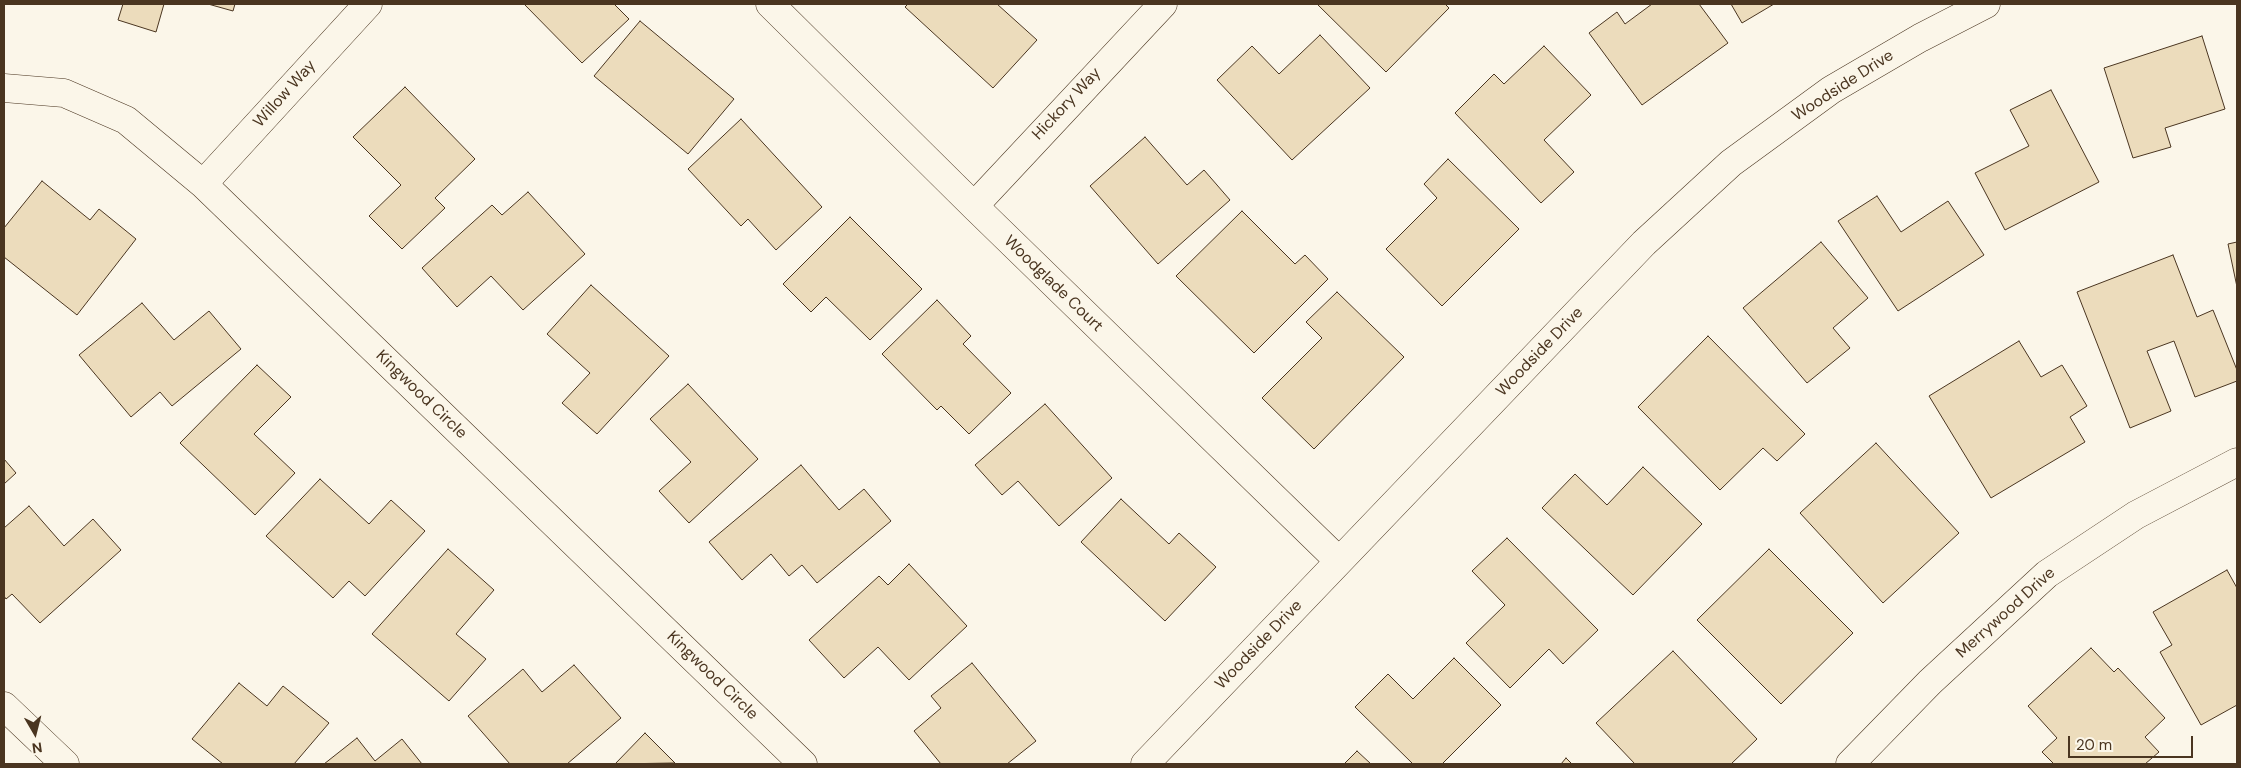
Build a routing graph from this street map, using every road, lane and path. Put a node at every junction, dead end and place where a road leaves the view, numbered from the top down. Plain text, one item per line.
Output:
1 (368, 4) edge
2 (770, 4) edge
3 (1163, 4) edge
4 (1986, 4) edge
5 (4, 88) edge
6 (203, 184) junction
7 (974, 206) junction
8 (2237, 462) edge
9 (1339, 561) junction
10 (4, 706) edge
11 (65, 764) edge
12 (803, 764) edge
13 (1145, 764) edge
14 (1850, 764) edge

1 - 6 street, Willow Way
2 - 7 street, Woodglade Court
3 - 7 street, Hickory Way
4 - 9 street, Woodside Drive
5 - 6 street, Kingwood Circle
6 - 12 street, Kingwood Circle
7 - 9 street, Woodglade Court
8 - 14 street, Merrywood Drive
9 - 13 street, Woodside Drive
10 - 11 street

